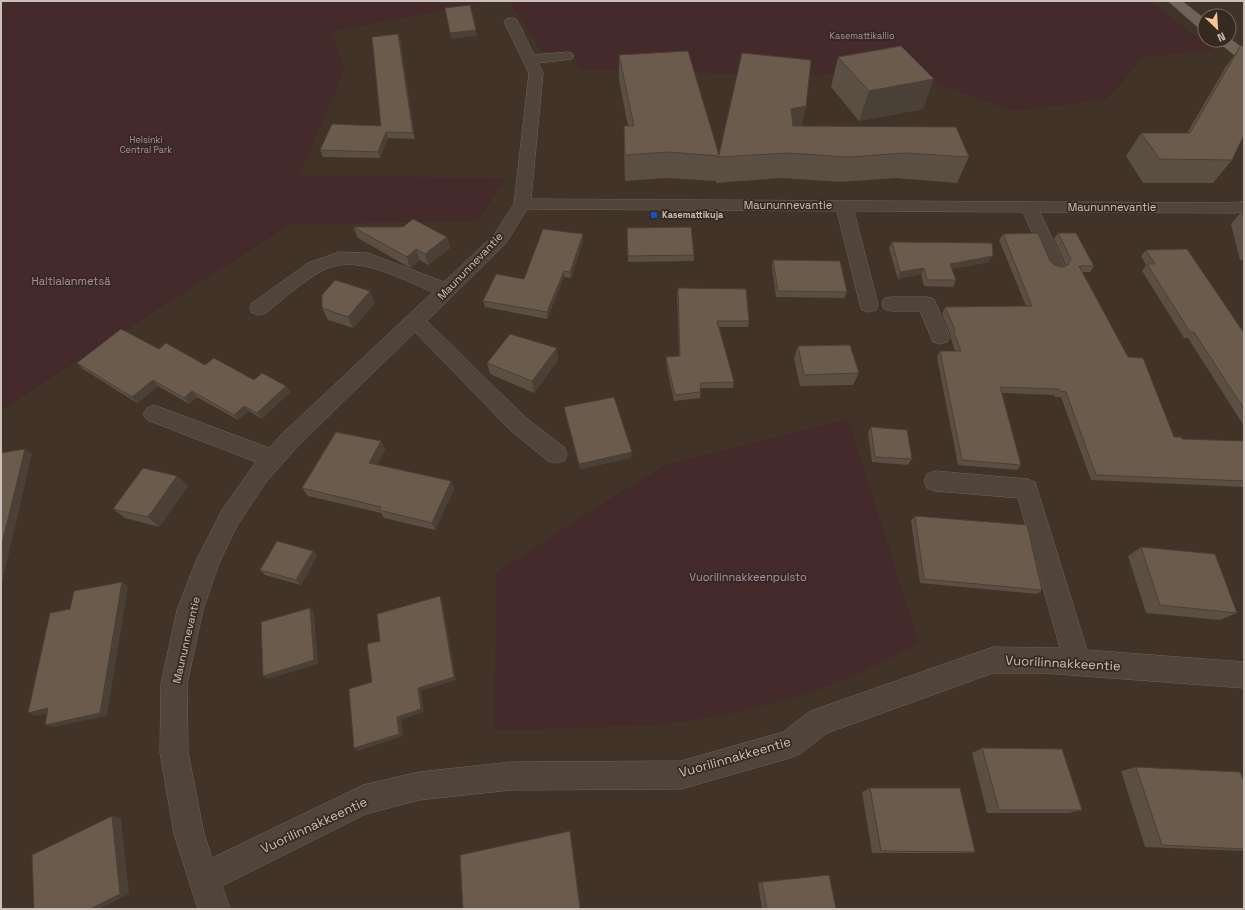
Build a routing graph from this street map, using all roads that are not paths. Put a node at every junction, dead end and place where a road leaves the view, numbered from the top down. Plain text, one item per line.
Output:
1 (1174, 1) edge
2 (1197, 20) edge
3 (511, 22) dead end
4 (1234, 48) edge
5 (567, 56) dead end
6 (1244, 56) edge
7 (530, 59) junction
8 (522, 204) junction
9 (844, 205) junction
10 (1029, 206) junction
11 (1244, 206) edge
12 (1056, 266) edge
13 (448, 290) junction
14 (891, 304) dead end
15 (869, 305) dead end
16 (259, 308) dead end
17 (415, 321) junction
18 (940, 337) dead end
19 (154, 414) dead end
20 (556, 454) dead end
21 (273, 459) junction
22 (935, 481) dead end
23 (1077, 662) junction
24 (1244, 675) edge
25 (204, 878) junction
26 (214, 909) edge

1 - 2 main road
3 - 7 street
4 - 6 main road
5 - 7 street
7 - 8 street
8 - 9 street, Maununnevantie
8 - 13 street, Maununnevantie
9 - 10 street, Maununnevantie
9 - 15 street
10 - 11 street, Maununnevantie
10 - 12 street
13 - 16 street
13 - 17 street, Maununnevantie
14 - 18 street
17 - 20 street
17 - 21 street, Maununnevantie
19 - 21 street
21 - 25 street, Maununnevantie
22 - 23 street
23 - 24 street, Vuorilinnakkeentie
23 - 25 street, Vuorilinnakkeentie
25 - 26 street, Maununnevantie

